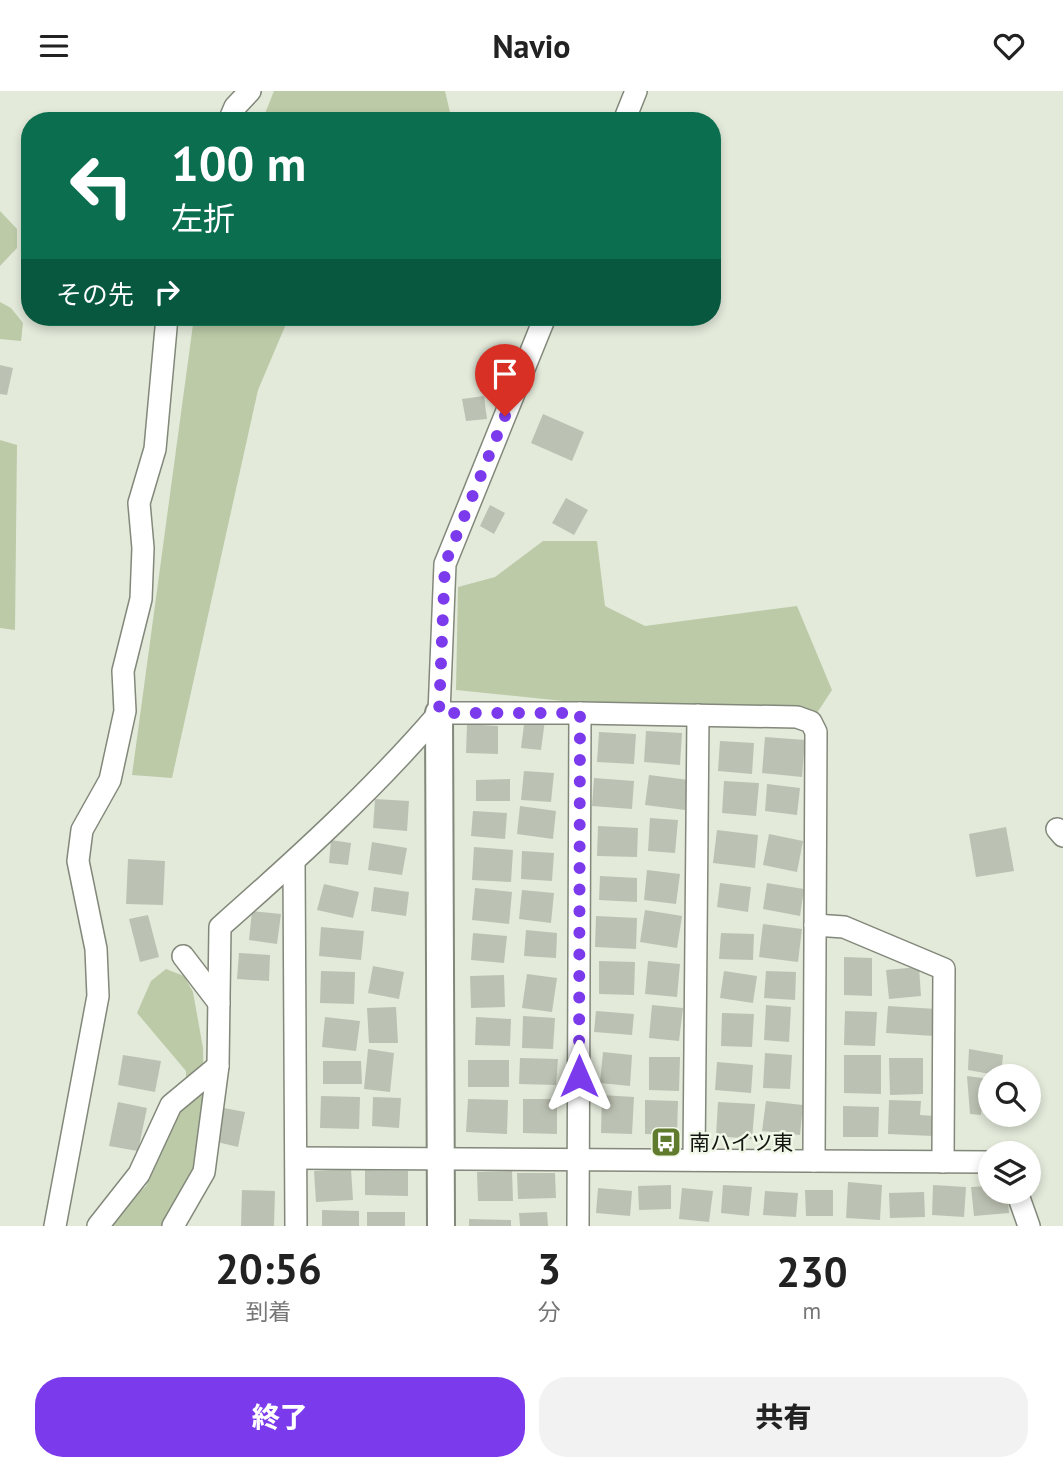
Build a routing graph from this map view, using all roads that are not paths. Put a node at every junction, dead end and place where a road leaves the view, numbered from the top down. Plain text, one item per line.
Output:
1 (250, 91) edge
2 (636, 91) edge
3 (233, 112) edge
4 (628, 112) edge
5 (166, 326) edge
6 (541, 326) edge
7 (439, 713) junction
8 (580, 713) junction
9 (698, 715) junction
10 (294, 862) junction
11 (815, 925) junction
12 (183, 956) dead end
13 (219, 1003) junction
14 (218, 1066) junction
15 (296, 1157) junction
16 (442, 1158) junction
17 (579, 1160) junction
18 (694, 1160) junction
19 (814, 1161) junction
20 (943, 1162) junction
21 (978, 1162) edge
22 (1021, 1204) edge
23 (55, 1226) edge
24 (98, 1226) edge
25 (173, 1226) edge
26 (296, 1226) edge
27 (441, 1226) edge
28 (578, 1226) edge
29 (1029, 1226) edge

1 - 3 street
2 - 4 street
5 - 23 street
6 - 7 street
7 - 8 street
7 - 10 street
7 - 16 street
8 - 9 street
8 - 17 street
9 - 11 street
9 - 18 street
10 - 13 street
10 - 15 street
11 - 19 street
11 - 20 street
12 - 13 street
13 - 14 street
14 - 24 street
14 - 25 street
15 - 16 street
15 - 26 street
16 - 17 street
16 - 27 street
17 - 18 street
17 - 28 street
18 - 19 street
19 - 20 street
20 - 21 street
22 - 29 street

